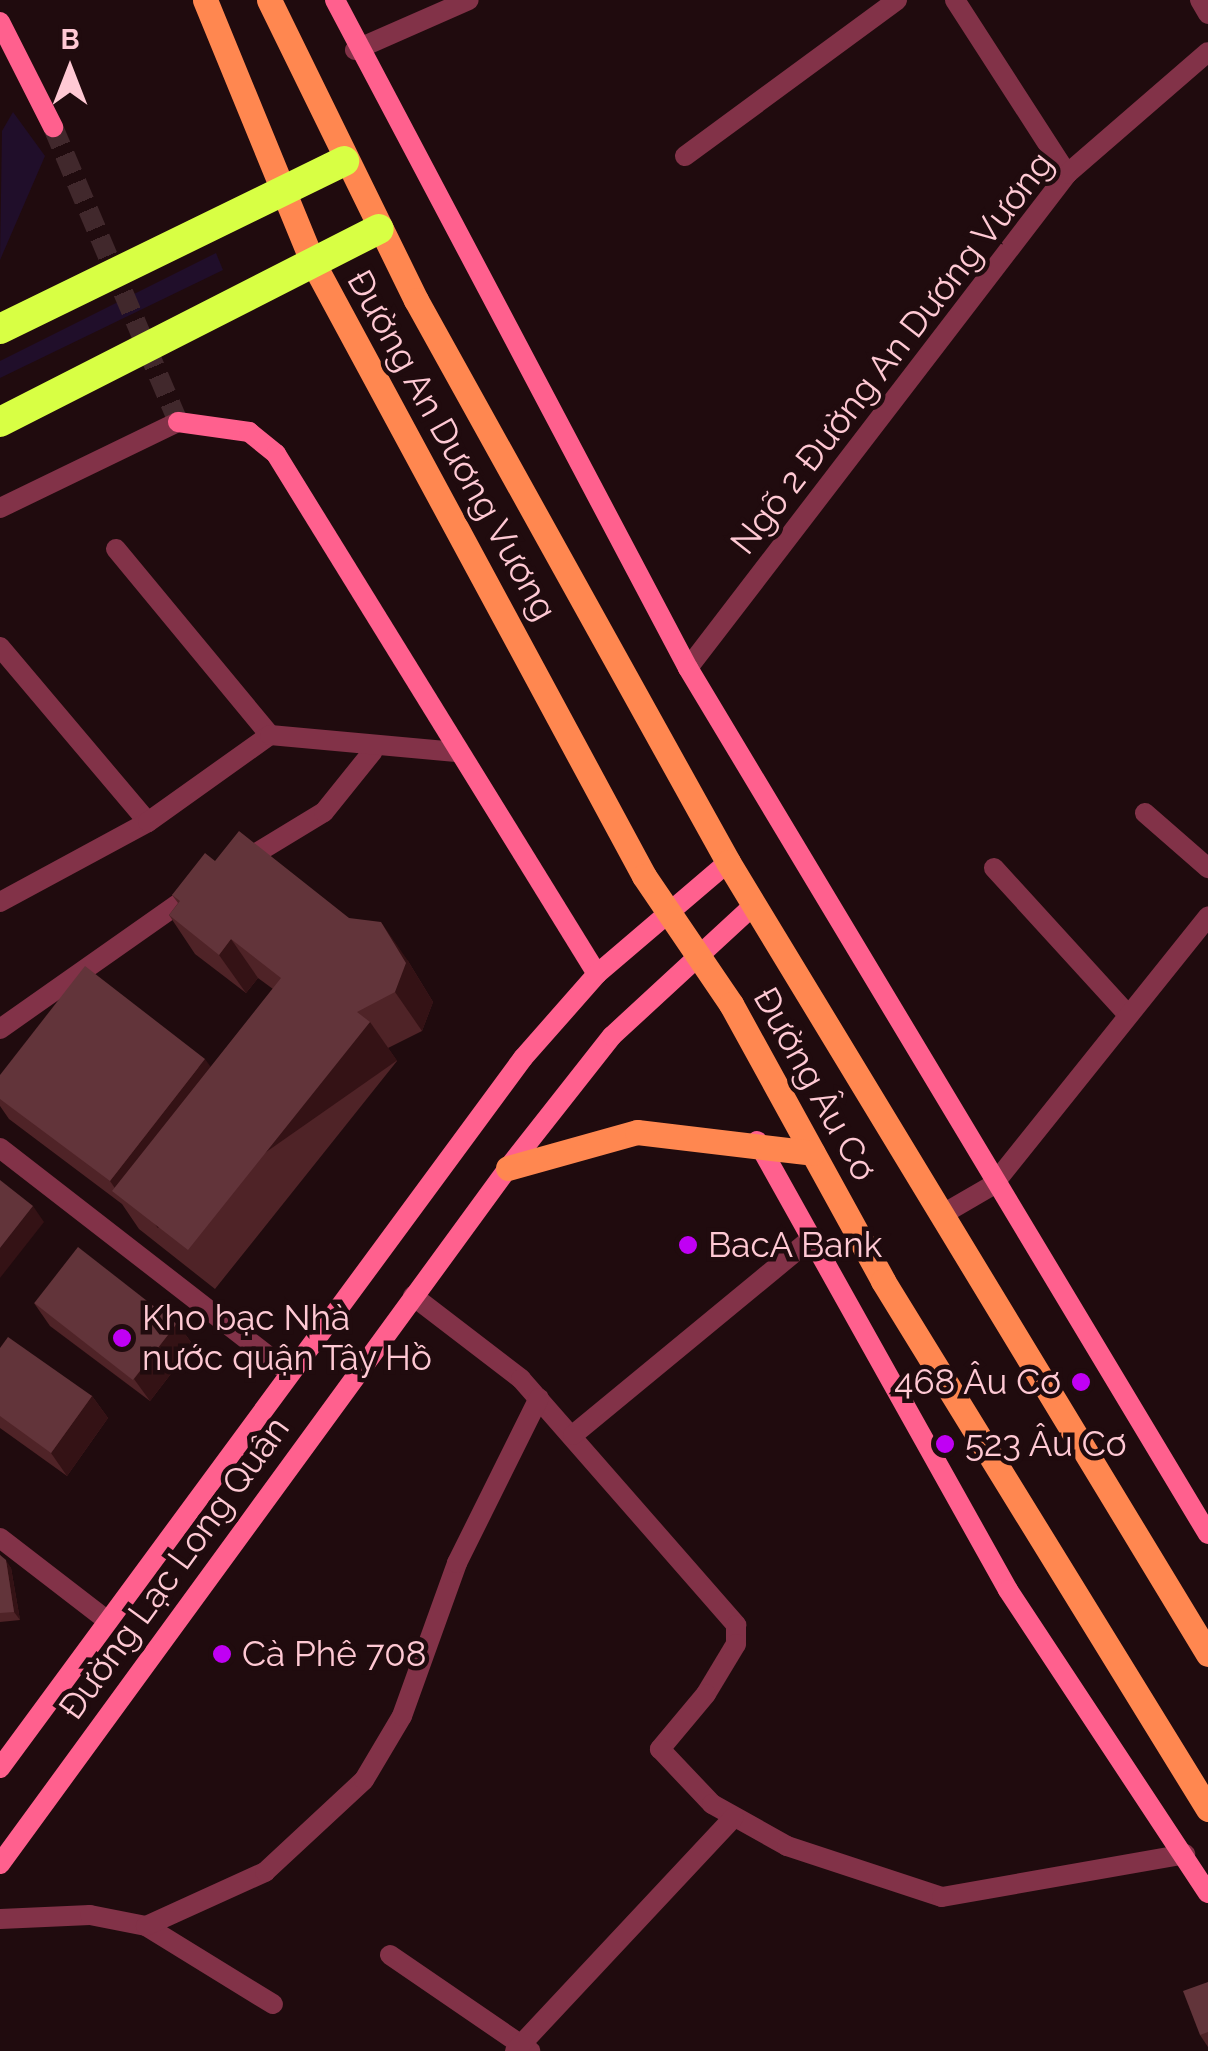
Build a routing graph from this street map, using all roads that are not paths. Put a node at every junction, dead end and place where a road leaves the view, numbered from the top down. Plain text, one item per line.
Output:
1 (204, 0) edge
2 (269, 0) edge
3 (335, 0) edge
4 (469, 0) edge
5 (897, 0) edge
6 (954, 0) edge
7 (1200, 0) edge
8 (1208, 14) edge
9 (0, 22) edge
10 (355, 50) junction
11 (1208, 52) edge
12 (53, 127) tunnel mouth
13 (685, 156) dead end
14 (344, 160) junction
15 (1067, 174) junction
16 (282, 191) junction
17 (378, 228) junction
18 (311, 260) junction
19 (0, 328) edge
20 (0, 422) edge
21 (0, 508) edge
22 (116, 549) dead end
23 (0, 647) edge
24 (688, 668) junction
25 (270, 735) junction
26 (373, 751) junction
27 (456, 752) junction
28 (1145, 814) dead end
29 (148, 822) junction
30 (728, 862) junction
31 (994, 868) dead end
32 (1208, 868) edge
33 (0, 902) edge
34 (754, 905) junction
35 (665, 911) junction
36 (1208, 917) edge
37 (698, 954) junction
38 (597, 974) junction
39 (1128, 1015) junction
40 (0, 1028) edge
41 (757, 1142) junction
42 (0, 1148) edge
43 (814, 1153) junction
44 (508, 1168) junction
45 (993, 1185) junction
46 (944, 1214) junction
47 (810, 1239) junction
48 (413, 1296) junction
49 (287, 1371) junction
50 (539, 1398) junction
51 (573, 1435) junction
52 (1208, 1534) edge
53 (0, 1538) edge
54 (105, 1619) junction
55 (1208, 1654) edge
56 (0, 1768) edge
57 (1208, 1809) edge
58 (734, 1817) junction
59 (1185, 1854) junction
60 (0, 1864) edge
61 (1208, 1893) edge
62 (0, 1919) edge
63 (146, 1926) junction
64 (390, 1955) dead end
65 (273, 2004) dead end
66 (522, 2049) edge

1 - 16 main road, Đường An Dương Vương
2 - 14 main road, Đường An Dương Vương
3 - 10 street
4 - 10 street
5 - 13 street
6 - 15 street
7 - 8 street
9 - 12 street
10 - 24 street
11 - 15 street, Ngõ 2 Đường An Dương Vương
14 - 16 highway
14 - 17 main road, Đường An Dương Vương
15 - 24 street, Ngõ 2 Đường An Dương Vương
16 - 18 main road, Đường An Dương Vương
16 - 19 highway
17 - 18 highway
17 - 30 main road, Đường An Dương Vương
18 - 20 highway
18 - 35 main road, Đường An Dương Vương
21 - 27 street
22 - 25 street
23 - 29 street
24 - 45 street
25 - 26 street
25 - 29 street
26 - 27 street
26 - 40 street
27 - 38 street
28 - 32 street
29 - 33 street
30 - 34 main road, Đường Âu Cơ
30 - 35 street, Đường Lạc Long Quân
31 - 39 street
34 - 37 street, Đường Lạc Long Quân
34 - 46 main road, Đường Âu Cơ
35 - 37 main road, Đường Âu Cơ
35 - 38 street, Đường Lạc Long Quân
36 - 39 street
37 - 43 main road, Đường Âu Cơ
37 - 44 street, Đường Lạc Long Quân
38 - 49 street, Đường Lạc Long Quân
39 - 45 street
41 - 43 main road
41 - 44 main road
41 - 47 street
42 - 49 street
43 - 57 main road, Đường Âu Cơ
44 - 48 street, Đường Lạc Long Quân
45 - 46 street
45 - 52 street
46 - 55 main road, Đường Âu Cơ
47 - 51 street
47 - 59 street
48 - 50 street
48 - 60 street, Đường Lạc Long Quân
49 - 54 street, Đường Lạc Long Quân
50 - 51 street
50 - 63 street
51 - 58 street
53 - 54 street
54 - 56 street, Đường Lạc Long Quân
58 - 59 street
58 - 66 street
59 - 61 street
62 - 63 street
63 - 65 street
64 - 66 street

